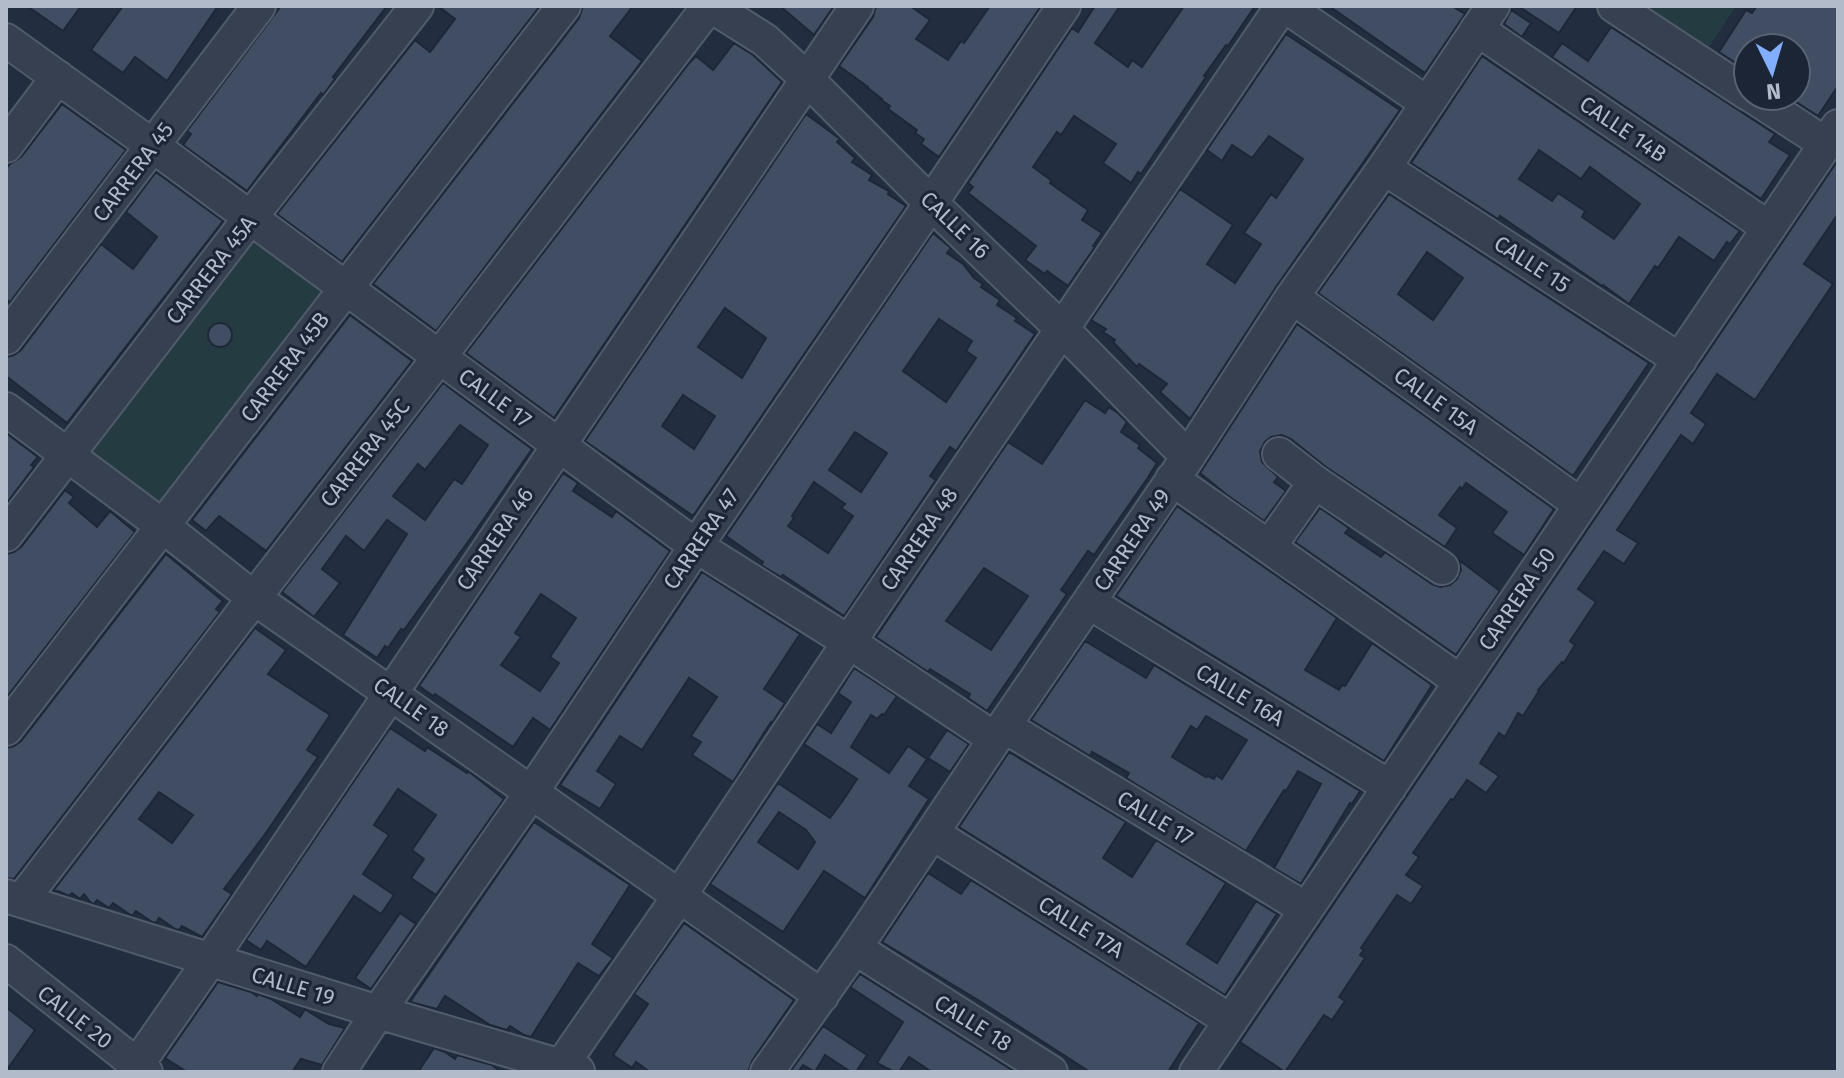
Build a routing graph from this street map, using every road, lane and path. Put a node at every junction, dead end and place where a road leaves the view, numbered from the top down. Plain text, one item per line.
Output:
1 (259, 6) edge
2 (417, 6) edge
3 (564, 6) edge
4 (710, 6) edge
5 (857, 6) edge
6 (1064, 6) edge
7 (1284, 6) edge
8 (1614, 6) edge
9 (1485, 18) edge
10 (6, 40) edge
11 (58, 77) junction
12 (806, 78) junction
13 (1732, 83) edge
14 (1427, 103) junction
15 (1785, 112) edge
16 (1832, 135) edge
17 (6, 146) edge
18 (153, 146) junction
19 (1384, 168) junction
20 (931, 203) junction
21 (250, 218) junction
22 (1769, 228) junction
23 (345, 288) junction
24 (1292, 297) junction
25 (1062, 329) junction
26 (6, 338) edge
27 (439, 357) junction
28 (1680, 360) junction
29 (6, 409) edge
30 (558, 445) junction
31 (1279, 454) dead end
32 (67, 456) junction
33 (1180, 468) junction
34 (1315, 482) junction
35 (1581, 505) junction
36 (164, 527) junction
37 (6, 535) edge
38 (696, 546) junction
39 (1269, 547) junction
40 (1442, 568) dead end
41 (254, 598) junction
42 (1090, 603) junction
43 (849, 642) junction
44 (1461, 682) junction
45 (391, 693) junction
46 (6, 729) edge
47 (1000, 732) junction
48 (1390, 787) junction
49 (531, 793) junction
50 (932, 833) junction
51 (680, 895) junction
52 (14, 898) edge
53 (1306, 909) junction
54 (855, 948) junction
55 (210, 960) junction
56 (6, 961) edge
57 (822, 996) junction
58 (378, 1012) junction
59 (1231, 1021) junction
60 (138, 1070) edge
61 (566, 1070) edge
62 (339, 1072) edge
63 (767, 1072) edge
64 (1051, 1072) edge
65 (1196, 1072) edge

1 - 18 street, CARRERA 45
2 - 21 street, CARRERA 45A
3 - 23 street, CARRERA 45B
4 - 12 street, CALLE 16
4 - 27 street, CARRERA 45C
5 - 12 street, CARRERA 46
6 - 20 street, CARRERA 47
7 - 14 street
7 - 25 street, CARRERA 48
8 - 13 street
9 - 14 street, CARRERA 49
9 - 22 street, CALLE 14B
10 - 11 street, CALLE 17
11 - 17 street
11 - 18 street, CALLE 17
12 - 20 street, CALLE 16
12 - 30 street, CARRERA 46
14 - 19 street, CARRERA 49
15 - 16 street
16 - 22 street, CARRERA 50
18 - 21 street, CALLE 17
18 - 26 street, CARRERA 45
19 - 24 street, CARRERA 49
19 - 28 street, CALLE 15
20 - 25 street, CALLE 16
20 - 38 street, CARRERA 47
21 - 23 street, CALLE 17
21 - 32 street, CARRERA 45A
22 - 28 street, CARRERA 50
23 - 27 street, CALLE 17
23 - 36 street, CARRERA 45B
24 - 33 street, CARRERA 49
24 - 35 street, CALLE 15A
25 - 33 street, CALLE 16
25 - 43 street, CARRERA 48
27 - 30 street, CALLE 17
27 - 41 street, CARRERA 45C
28 - 35 street, CARRERA 50
29 - 32 street, CALLE 18
30 - 38 street, CALLE 17
30 - 45 street, CARRERA 46
31 - 34 street
32 - 36 street, CALLE 18
32 - 37 street, CARRERA 45A
33 - 39 street, CALLE 16
33 - 42 street, CARRERA 49
34 - 39 street
34 - 40 street
35 - 44 street, CARRERA 50
36 - 41 street, CALLE 18
36 - 46 street, CARRERA 45B
38 - 43 street, CALLE 17
38 - 49 street, CARRERA 47
39 - 44 street, CALLE 16
41 - 45 street, CALLE 18
41 - 52 street, CARRERA 45C
42 - 47 street, CARRERA 49
42 - 48 street, CALLE 16A
43 - 47 street, CALLE 17
43 - 51 street, CARRERA 48
44 - 48 street, CARRERA 50
45 - 49 street, CALLE 18
45 - 55 street, CARRERA 46
47 - 50 street, CARRERA 49
47 - 53 street, CALLE 17
48 - 53 street, CARRERA 50
49 - 51 street, CALLE 18
49 - 58 street, CARRERA 47
50 - 54 street, CARRERA 49
50 - 59 street, CALLE 17A
51 - 57 street, CALLE 18
51 - 61 street, CARRERA 48
52 - 55 street, CALLE 19
53 - 59 street, CARRERA 50
54 - 57 street, CARRERA 49
54 - 64 street, CALLE 18
55 - 58 street, CALLE 19
55 - 60 street, CARRERA 46
56 - 60 street, CALLE 20
57 - 63 street, CARRERA 49
58 - 61 street, CALLE 19
58 - 62 street, CARRERA 47
59 - 65 street, CARRERA 50

